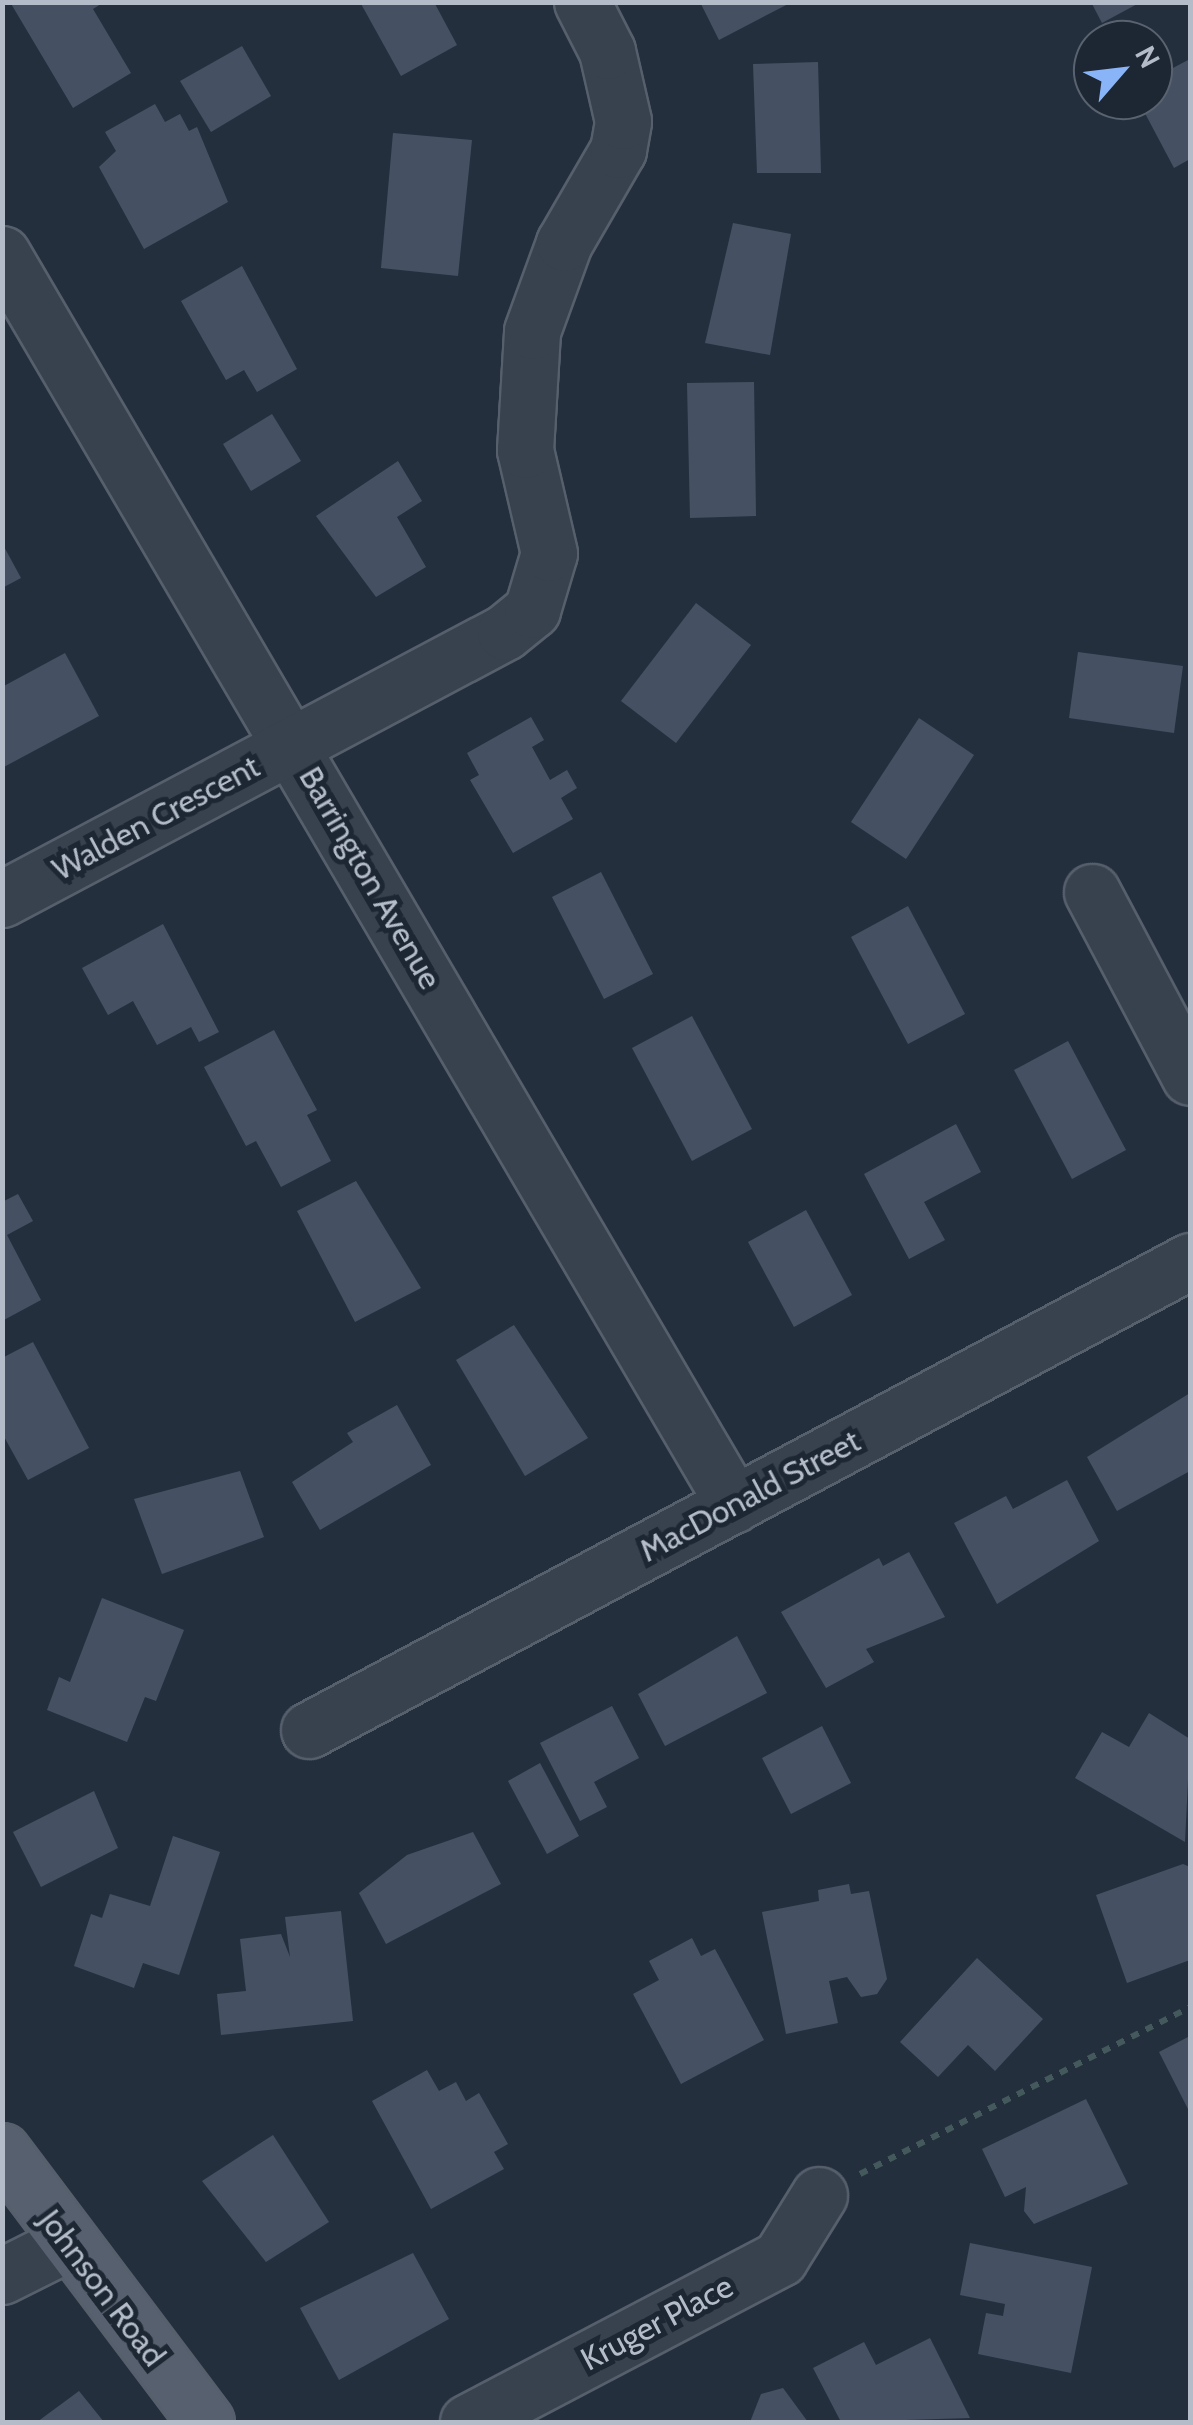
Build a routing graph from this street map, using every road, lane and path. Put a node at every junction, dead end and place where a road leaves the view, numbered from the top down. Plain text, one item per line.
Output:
1 (582, 2) edge
2 (2, 254) edge
3 (294, 746) junction
4 (1092, 892) dead end
5 (2, 899) edge
6 (1190, 1077) edge
7 (1190, 1261) edge
8 (734, 1504) junction
9 (310, 1730) dead end
10 (1190, 2007) edge
11 (2, 2151) edge
12 (819, 2195) joint
13 (66, 2244) junction
14 (2, 2276) edge
15 (206, 2422) edge
16 (468, 2422) edge

1 - 3 street, Walden Crescent
2 - 3 street, Barrington Avenue
3 - 5 street, Walden Crescent
3 - 8 street, Barrington Avenue
4 - 6 street
7 - 8 street, MacDonald Street
8 - 9 street, MacDonald Street
10 - 12 path
11 - 13 main road, Johnson Road
12 - 16 street, Kruger Place
13 - 14 street
13 - 15 main road, Johnson Road

